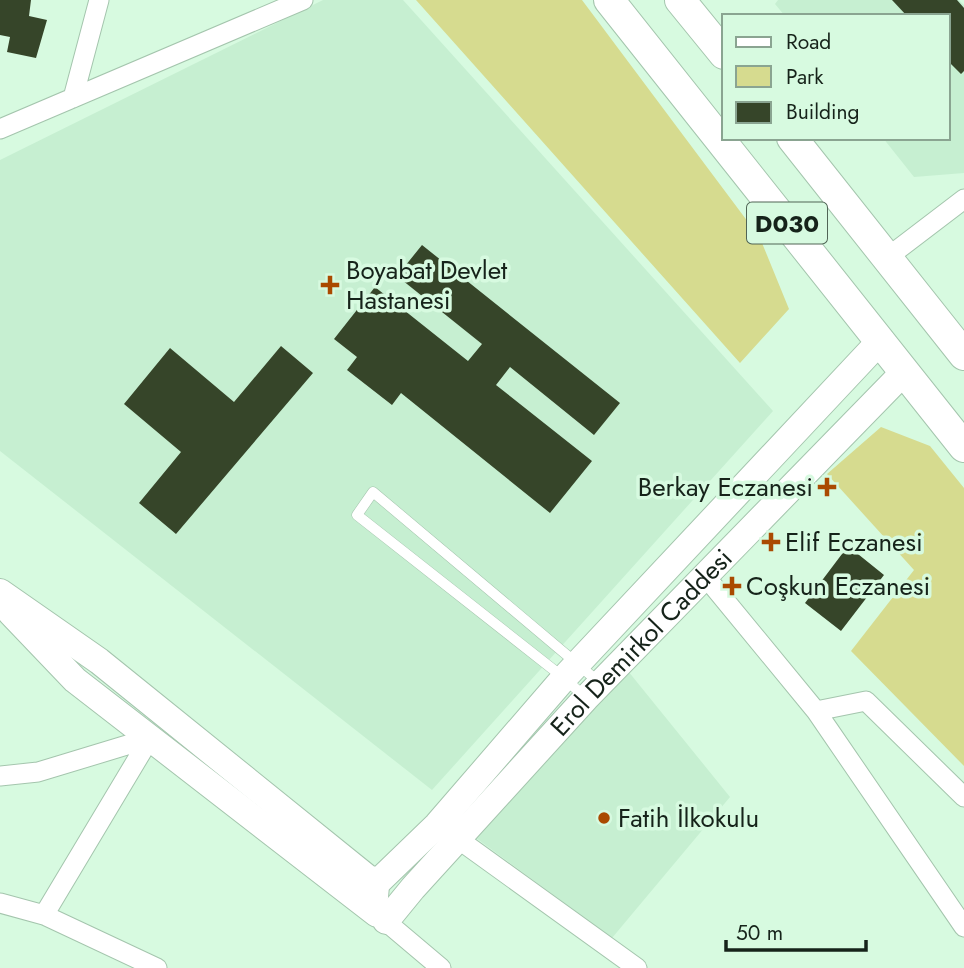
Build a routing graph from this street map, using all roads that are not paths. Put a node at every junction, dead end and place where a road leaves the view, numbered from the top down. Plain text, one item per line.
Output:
1 (99, 0) edge
2 (303, 0) edge
3 (609, 0) edge
4 (680, 0) edge
5 (722, 52) edge
6 (73, 98) junction
7 (0, 130) edge
8 (794, 140) edge
9 (964, 200) edge
10 (888, 257) junction
11 (881, 340) junction
12 (964, 355) edge
13 (905, 371) junction
14 (964, 447) edge
15 (705, 576) junction
16 (0, 592) edge
17 (0, 602) edge
18 (571, 671) junction
19 (594, 691) junction
20 (816, 711) junction
21 (150, 738) junction
22 (0, 776) edge
23 (964, 797) edge
24 (448, 832) junction
25 (380, 880) junction
26 (0, 903) edge
27 (44, 915) junction
28 (381, 917) junction
29 (964, 927) edge
30 (157, 968) edge
31 (441, 968) edge
32 (637, 968) edge

1 - 6 street
2 - 6 street
3 - 11 main road, D030
4 - 5 main road
6 - 7 street
8 - 10 main road, D030
9 - 10 street
10 - 12 main road, D030
11 - 13 main road, D030
11 - 18 street, Erol Demirkol Caddesi
13 - 14 main road, D030
13 - 15 street, Erol Demirkol Caddesi
15 - 19 street, Erol Demirkol Caddesi
15 - 20 street
16 - 25 street
17 - 21 street
18 - 18 lane
18 - 19 lane
18 - 19 lane
18 - 24 street, Erol Demirkol Caddesi
19 - 24 street, Erol Demirkol Caddesi
20 - 23 street
20 - 29 street
21 - 22 street
21 - 27 street
21 - 28 street
24 - 25 street, Erol Demirkol Caddesi
24 - 28 street, Erol Demirkol Caddesi
24 - 32 street
25 - 28 street
26 - 27 street
27 - 30 street
28 - 31 street

